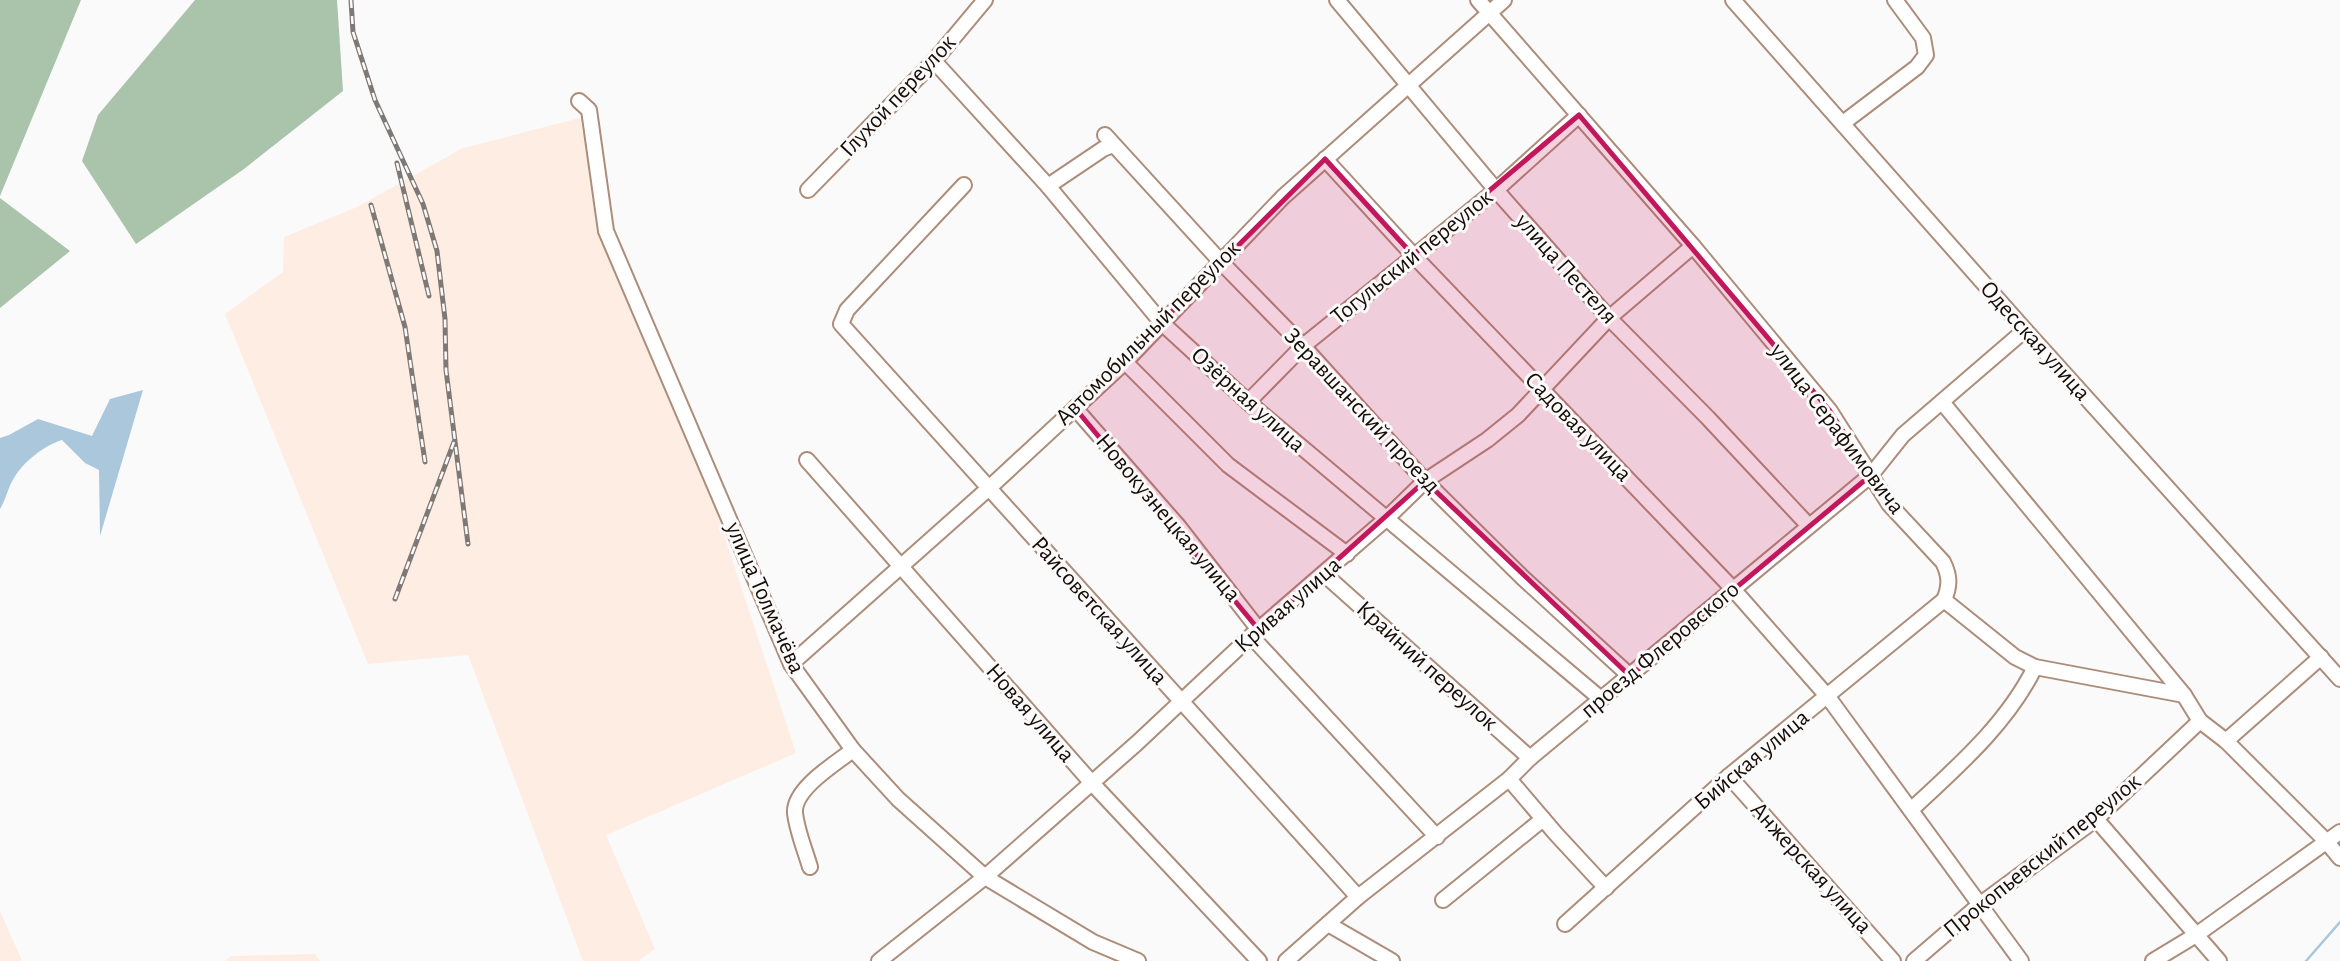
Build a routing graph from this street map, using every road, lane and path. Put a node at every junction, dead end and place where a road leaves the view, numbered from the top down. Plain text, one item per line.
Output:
1 (985, 0) edge
2 (1337, 0) edge
3 (1478, 0) edge
4 (1504, 0) edge
5 (1733, 0) edge
6 (1895, 0) edge
7 (1490, 12) junction
8 (934, 61) junction
9 (1408, 83) junction
10 (579, 101) dead end
11 (1579, 115) junction
12 (1843, 123) junction
13 (1325, 159) junction
14 (964, 185) dead end
15 (1048, 186) junction
16 (808, 190) dead end
17 (1496, 190) junction
18 (1693, 246) junction
19 (1413, 255) junction
20 (1221, 261) junction
21 (1609, 318) junction
22 (1162, 323) junction
23 (2025, 330) junction
24 (1303, 346) junction
25 (1125, 362) junction
26 (1542, 388) junction
27 (1248, 402) junction
28 (1942, 402) junction
29 (1075, 408) junction
30 (807, 460) dead end
31 (1871, 475) junction
32 (1425, 481) junction
33 (989, 488) junction
34 (1386, 519) junction
35 (1809, 526) junction
36 (1347, 554) junction
37 (900, 565) junction
38 (1324, 574) junction
39 (1733, 589) junction
40 (1944, 600) junction
41 (1255, 633) junction
42 (2321, 657) junction
43 (791, 664) junction
44 (2035, 667) junction
45 (1630, 676) junction
46 (2340, 679) edge
47 (2184, 695) junction
48 (1828, 697) junction
49 (1601, 698) junction
50 (1180, 701) junction
51 (2200, 721) junction
52 (2226, 741) junction
53 (853, 750) junction
54 (1531, 758) junction
55 (1729, 776) junction
56 (1510, 779) junction
57 (1091, 782) junction
58 (1911, 810) junction
59 (1543, 819) junction
60 (2096, 819) junction
61 (2340, 832) edge
62 (1437, 837) junction
63 (2326, 841) junction
64 (2340, 858) edge
65 (810, 867) dead end
66 (985, 877) junction
67 (1606, 888) junction
68 (1358, 897) junction
69 (1443, 900) dead end
70 (1978, 906) junction
71 (1328, 924) junction
72 (1565, 924) dead end
73 (2196, 935) junction
74 (879, 961) edge
75 (1138, 961) edge
76 (1259, 961) edge
77 (1286, 961) edge
78 (1392, 961) edge
79 (1893, 961) edge
80 (1914, 961) edge
81 (2021, 961) edge
82 (2153, 961) edge
83 (2219, 961) edge

1 - 8 street, Глухой переулок
2 - 9 street, улица Пестеля
3 - 7 street, улица Серафимовича
4 - 7 street, Автомобильный переулок
5 - 12 street, Одесская улица
6 - 12 street
7 - 9 street, Автомобильный переулок
7 - 11 street, улица Серафимовича
8 - 15 street, Озёрная улица
8 - 16 street, Глухой переулок
9 - 13 street, Автомобильный переулок
9 - 17 street, улица Пестеля
10 - 43 street, улица Толмачёва
11 - 17 street, Тогульский переулок
11 - 18 street, улица Серафимовича
12 - 23 street, Одесская улица
13 - 19 street, Садовая улица
13 - 20 street, Автомобильный переулок
14 - 33 street, Райсоветская улица
15 - 20 street, Зеравшанский проезд
15 - 22 street, Озёрная улица
17 - 19 street, Тогульский переулок
17 - 21 street, улица Пестеля
18 - 21 street, Кривая улица
18 - 31 street, улица Серафимовича
19 - 24 street, Тогульский переулок
19 - 26 street, Садовая улица
20 - 22 street, Автомобильный переулок
20 - 24 street, Зеравшанский проезд
21 - 26 street, Кривая улица
21 - 35 street, улица Пестеля
22 - 25 street, Автомобильный переулок
22 - 27 street, Озёрная улица
23 - 28 street, проезд Флеровского
23 - 42 street, Одесская улица
24 - 27 street, Тогульский переулок
24 - 32 street, Зеравшанский проезд
25 - 29 street, Автомобильный переулок
25 - 36 street
26 - 32 street, Кривая улица
26 - 39 street, Садовая улица
27 - 34 street, Озёрная улица
28 - 31 street, проезд Флеровского
28 - 47 street
29 - 33 street, Автомобильный переулок
29 - 41 street, Новокузнецкая улица
30 - 37 street, Новая улица
31 - 35 street, проезд Флеровского
31 - 40 street, улица Серафимовича
32 - 34 street, Кривая улица
32 - 45 street, Зеравшанский проезд
33 - 37 street, Автомобильный переулок
33 - 50 street, Райсоветская улица
34 - 36 street, Кривая улица
34 - 49 street, Озёрная улица
35 - 39 street, проезд Флеровского
36 - 38 street, Кривая улица
37 - 43 street, Автомобильный переулок
37 - 57 street, Новая улица
38 - 41 street, Кривая улица
38 - 54 street, Крайний переулок
39 - 45 street, проезд Флеровского
39 - 48 street, Садовая улица
40 - 44 street
40 - 48 street, Бийская улица
41 - 50 street, Кривая улица
41 - 62 street, Новокузнецкая улица
42 - 46 street, Одесская улица
42 - 52 street
43 - 53 street, улица Толмачёва
44 - 47 street
44 - 58 street
45 - 49 street, проезд Флеровского
47 - 51 street
48 - 55 street, Бийская улица
48 - 58 street, Садовая улица
49 - 54 street, проезд Флеровского
50 - 57 street, Кривая улица
50 - 68 street, Райсоветская улица
51 - 52 street
51 - 60 street, Прокопьевский переулок
52 - 63 street
53 - 65 street
53 - 66 street, улица Толмачёва
54 - 56 street, проезд Флеровского
55 - 67 street, Бийская улица
55 - 79 street, Анжерская улица
56 - 59 street
56 - 62 street, проезд Флеровского
57 - 66 street, Кривая улица
57 - 76 street, Новая улица
58 - 70 street, Садовая улица
59 - 67 street
59 - 69 street
60 - 70 street, Прокопьевский переулок
60 - 73 street
61 - 63 street
62 - 68 street, проезд Флеровского
63 - 64 street
63 - 73 street
66 - 74 street, Кривая улица
66 - 75 street, улица Толмачёва
67 - 72 street, Бийская улица
68 - 71 street, проезд Флеровского
70 - 80 street, Прокопьевский переулок
70 - 81 street, Садовая улица
71 - 77 street, проезд Флеровского
71 - 78 street
73 - 82 street
73 - 83 street

